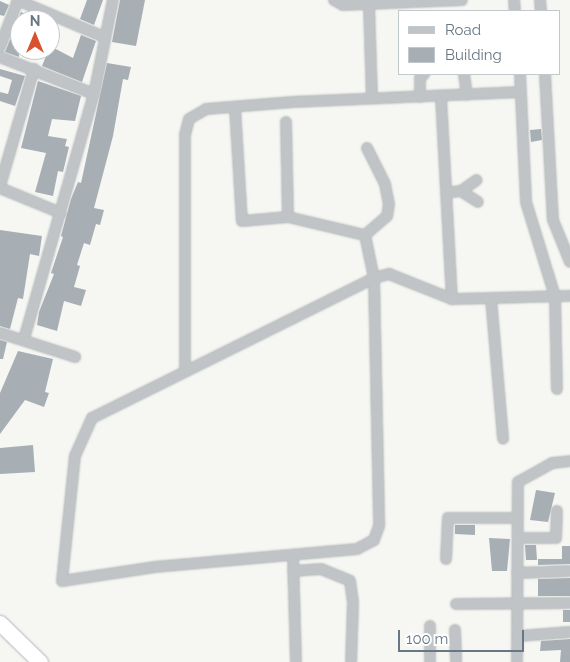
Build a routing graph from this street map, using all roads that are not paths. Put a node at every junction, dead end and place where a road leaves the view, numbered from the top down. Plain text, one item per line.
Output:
1 (18, 0) edge
2 (113, 0) edge
3 (334, 0) edge
4 (462, 0) edge
5 (403, 1) edge
6 (374, 3) edge
7 (104, 37) junction
8 (0, 47) edge
9 (0, 57) edge
10 (34, 69) junction
11 (423, 75) edge
12 (464, 75) edge
13 (520, 75) edge
14 (545, 75) edge
15 (521, 92) junction
16 (94, 94) junction
17 (467, 95) junction
18 (420, 97) junction
19 (442, 97) junction
20 (372, 98) junction
21 (235, 108) junction
22 (286, 122) dead end
23 (368, 148) dead end
24 (477, 180) dead end
25 (0, 187) edge
26 (460, 191) junction
27 (446, 193) junction
28 (478, 202) dead end
29 (60, 213) junction
30 (288, 217) junction
31 (365, 235) junction
32 (570, 262) edge
33 (374, 278) junction
34 (554, 296) junction
35 (570, 296) edge
36 (491, 298) junction
37 (452, 299) junction
38 (0, 333) edge
39 (24, 339) junction
40 (75, 357) dead end
41 (185, 372) junction
42 (557, 389) dead end
43 (503, 438) dead end
44 (570, 461) edge
45 (556, 511) dead end
46 (518, 518) junction
47 (518, 538) junction
48 (293, 555) junction
49 (446, 559) dead end
50 (293, 571) junction
51 (570, 571) edge
52 (517, 573) junction
53 (570, 603) edge
54 (456, 604) dead end
55 (518, 605) junction
56 (0, 623) edge
57 (430, 626) dead end
58 (455, 630) dead end
59 (570, 632) edge
60 (519, 636) junction
61 (0, 637) edge
62 (26, 662) edge
63 (40, 662) edge
64 (296, 662) edge
65 (351, 662) edge
66 (430, 662) edge
67 (456, 662) edge
68 (517, 662) edge

1 - 7 street
1 - 8 street
2 - 7 street
3 - 6 street
4 - 5 street
5 - 6 street
6 - 20 street
7 - 16 street
9 - 10 street
10 - 16 street
10 - 25 street
11 - 18 street
12 - 17 street
13 - 15 street
14 - 32 street
15 - 17 street
15 - 34 street
16 - 29 street
17 - 19 street
18 - 19 street
18 - 20 street
19 - 27 street
20 - 21 street
21 - 30 street
21 - 41 street
22 - 30 street
23 - 31 street
24 - 26 street
25 - 29 street
26 - 27 street
26 - 28 street
27 - 37 street
29 - 39 street
30 - 31 street
31 - 33 street
33 - 37 street
33 - 41 street
33 - 48 street
34 - 35 street
34 - 36 street
34 - 42 street
36 - 37 street
36 - 43 street
38 - 39 street
39 - 40 street
41 - 48 street
44 - 46 street
45 - 47 street
46 - 47 street
46 - 49 street
47 - 52 street
48 - 50 street
50 - 64 street
50 - 65 street
51 - 52 street
52 - 55 street
53 - 55 street
54 - 55 street
55 - 60 street
56 - 63 highway
57 - 66 street
58 - 67 street
59 - 60 street
60 - 68 street
61 - 62 highway

